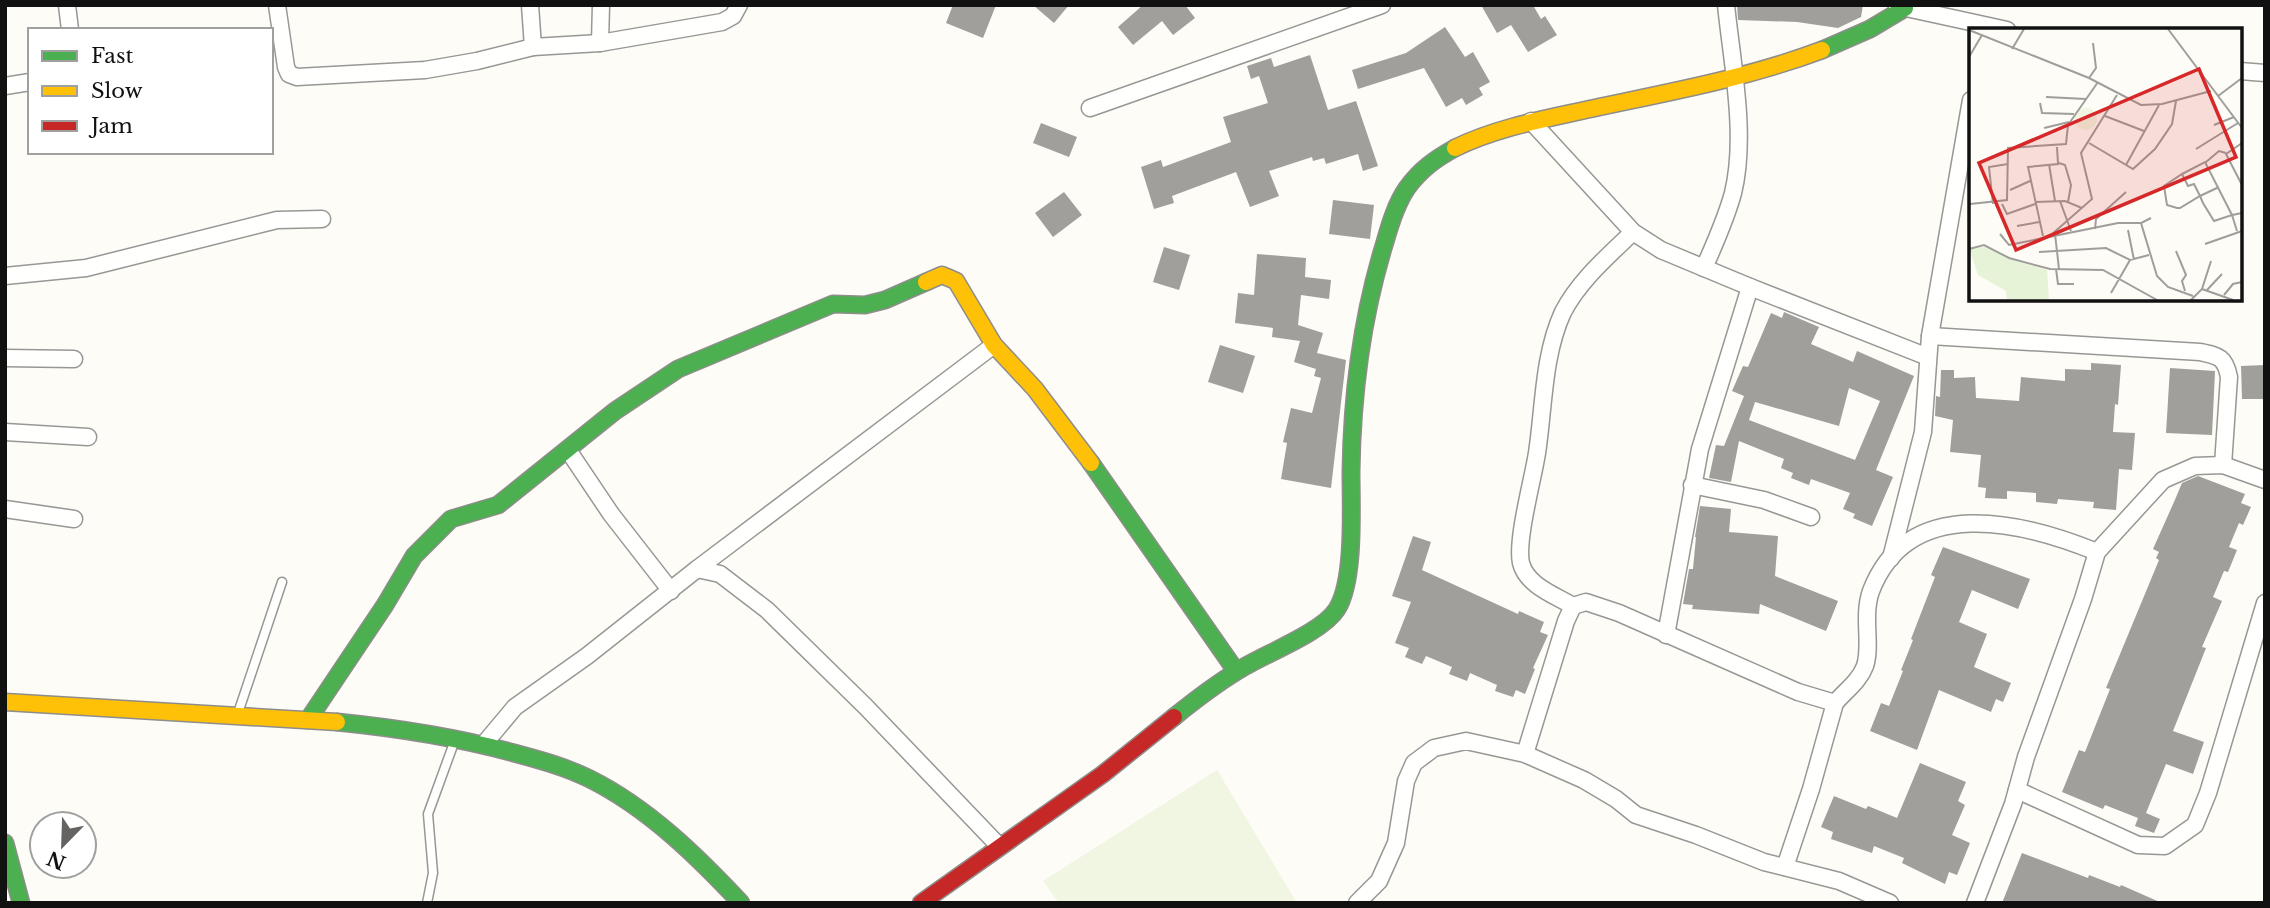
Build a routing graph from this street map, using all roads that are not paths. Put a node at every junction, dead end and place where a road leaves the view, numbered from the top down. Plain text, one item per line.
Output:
1 (67, 5) edge
2 (277, 5) edge
3 (530, 5) edge
4 (601, 5) edge
5 (739, 5) edge
6 (1382, 5) edge
7 (1726, 5) edge
8 (1898, 7) edge
9 (1983, 27) edge
10 (69, 28) edge
11 (600, 43) junction
12 (533, 47) junction
13 (278, 69) edge
14 (2242, 71) edge
15 (2265, 73) edge
16 (1733, 78) junction
17 (28, 82) edge
18 (5, 86) edge
19 (1090, 108) dead end
20 (1531, 121) junction
21 (1969, 122) edge
22 (1965, 167) edge
23 (322, 219) dead end
24 (1633, 232) junction
25 (1704, 268) junction
26 (5, 276) edge
27 (1750, 288) junction
28 (1930, 336) junction
29 (995, 345) junction
30 (1928, 357) junction
31 (5, 358) edge
32 (74, 359) dead end
33 (5, 432) edge
34 (88, 437) dead end
35 (568, 450) junction
36 (2223, 465) junction
37 (2265, 480) edge
38 (1692, 485) junction
39 (5, 509) edge
40 (1811, 517) dead end
41 (74, 519) dead end
42 (2097, 551) junction
43 (1891, 558) junction
44 (697, 569) junction
45 (282, 582) dead end
46 (671, 591) junction
47 (2265, 603) edge
48 (1573, 606) junction
49 (1665, 635) junction
50 (1237, 671) junction
51 (5, 702) edge
52 (1835, 703) junction
53 (237, 716) junction
54 (308, 720) junction
55 (456, 738) junction
56 (484, 744) junction
57 (1525, 754) junction
58 (2017, 790) junction
59 (5, 843) edge
60 (999, 846) junction
61 (1785, 867) junction
62 (21, 903) edge
63 (427, 903) edge
64 (741, 903) edge
65 (921, 903) edge
66 (1357, 903) edge
67 (1890, 903) edge
68 (1975, 903) edge

1 - 10 street
2 - 13 street
3 - 12 street
4 - 11 street
5 - 11 street
6 - 19 street
7 - 16 street
8 - 9 street
8 - 16 main road
11 - 12 street
12 - 13 street
14 - 15 street
16 - 20 main road
16 - 25 street
17 - 18 street
20 - 24 street
20 - 50 main road
21 - 22 street
22 - 28 street
23 - 26 street
24 - 25 street
24 - 48 street
25 - 27 street
27 - 30 street
27 - 38 street
28 - 30 street
28 - 36 street
29 - 35 main road
29 - 44 street
29 - 50 main road
30 - 43 street
31 - 32 street
33 - 34 street
35 - 46 street
35 - 54 main road
36 - 37 street
36 - 42 street
38 - 40 street
38 - 49 street
39 - 41 street
42 - 43 street
42 - 58 street
43 - 52 street
44 - 46 street
44 - 60 street
45 - 53 lane
46 - 56 street
47 - 58 street
48 - 49 street
48 - 57 street
49 - 52 street
50 - 60 main road
51 - 53 main road
52 - 61 street
53 - 54 main road
54 - 55 main road
55 - 56 main road
55 - 63 lane
56 - 64 main road
57 - 61 street
57 - 66 street
58 - 68 street
59 - 62 main road
60 - 65 main road
61 - 67 street

